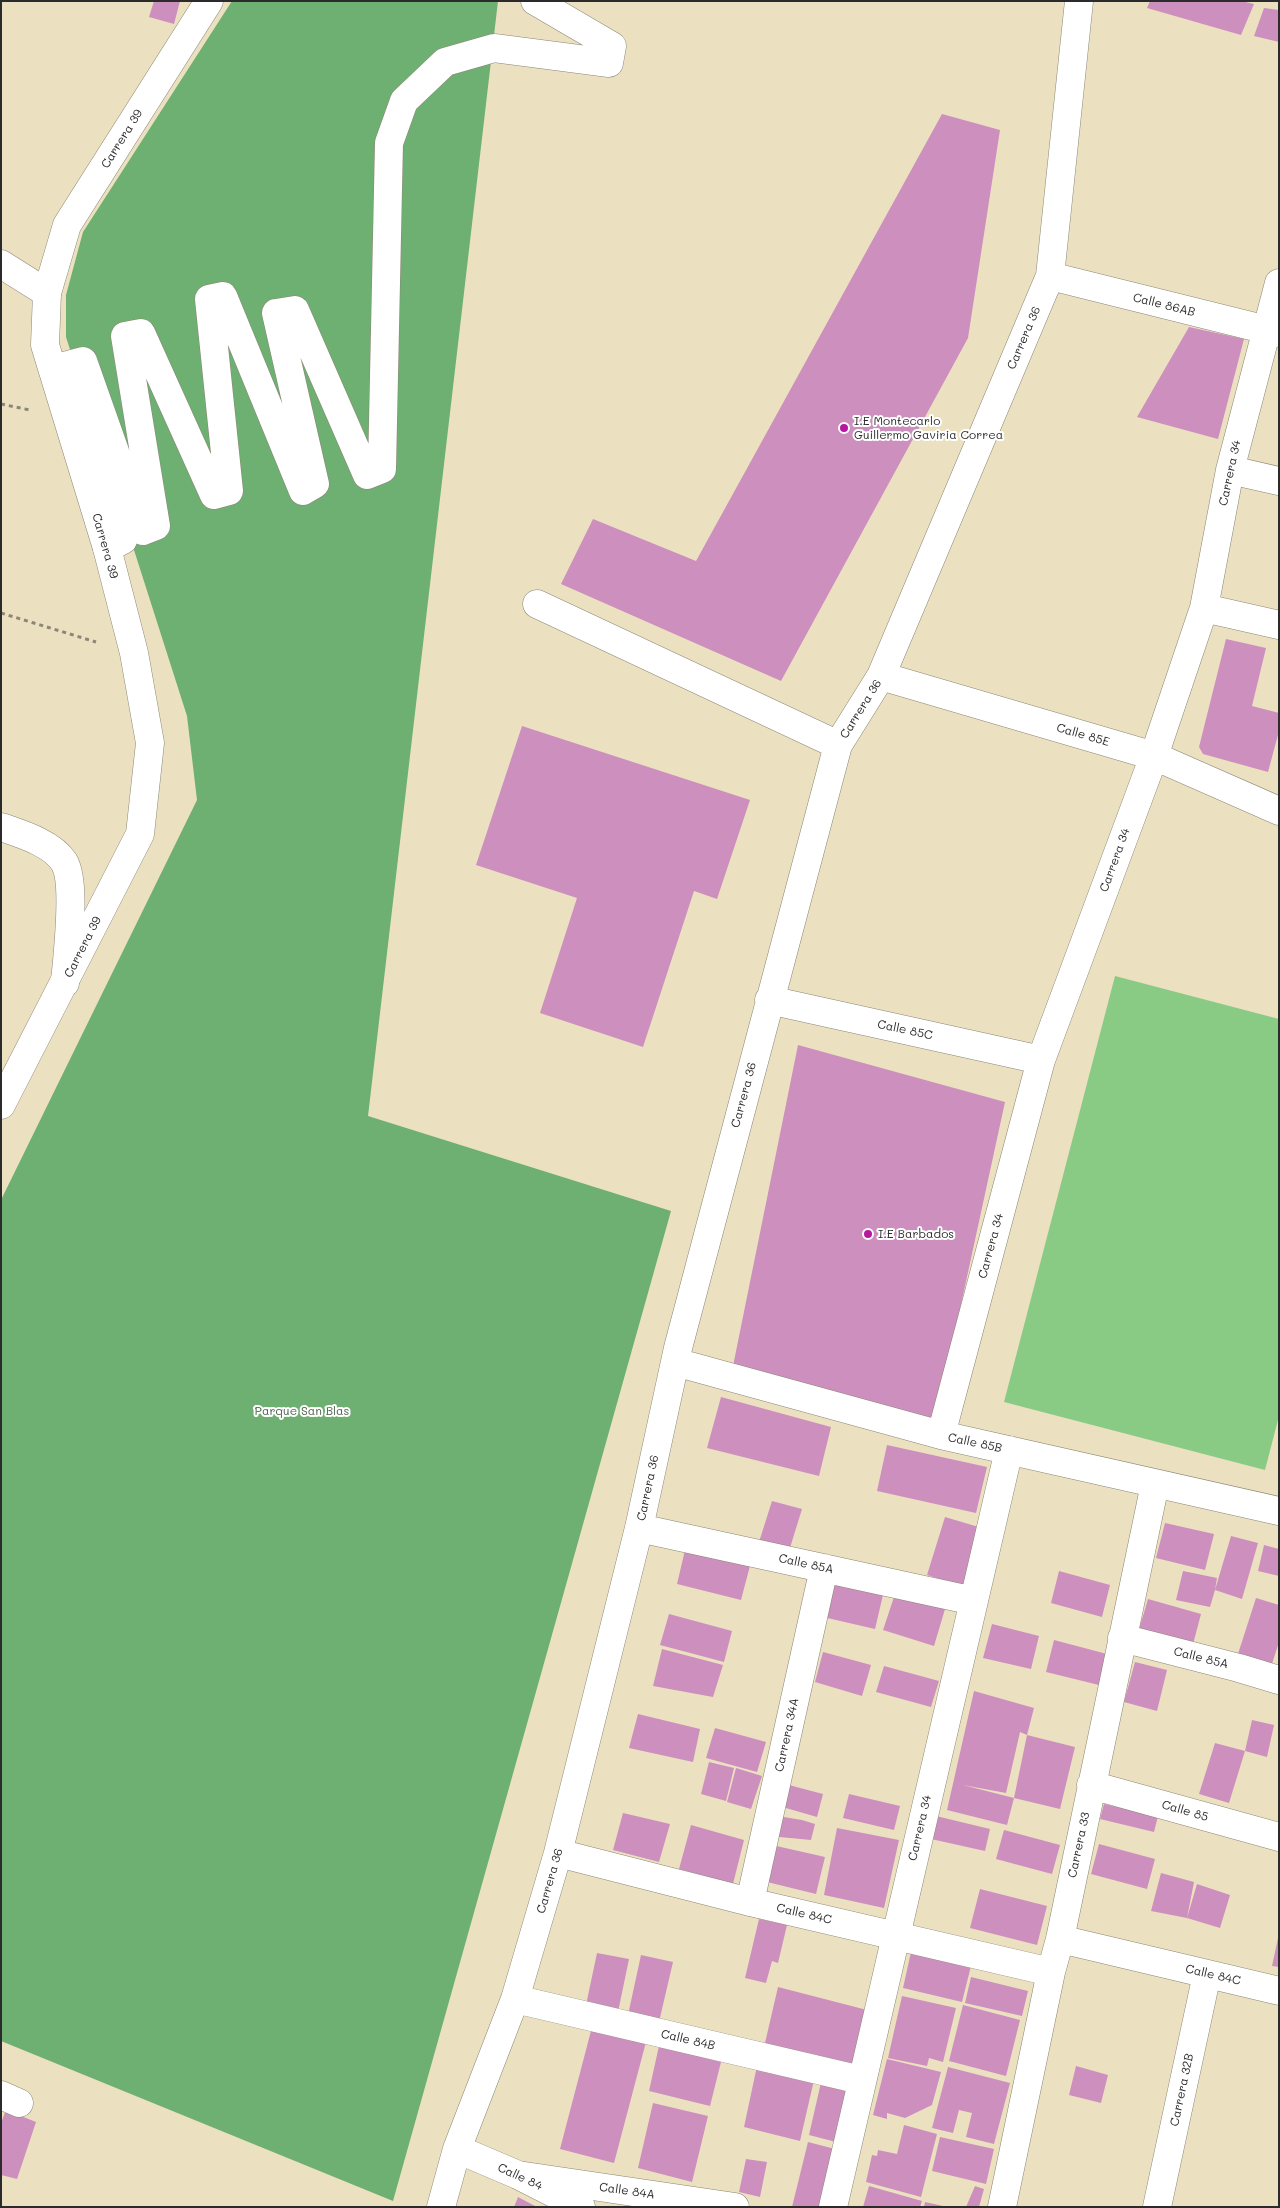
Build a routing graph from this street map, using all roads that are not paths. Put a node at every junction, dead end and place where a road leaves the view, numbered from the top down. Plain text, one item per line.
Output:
1 (209, 1) edge
2 (535, 1) edge
3 (1079, 1) edge
4 (1, 264) edge
5 (1050, 276) junction
6 (1279, 283) edge
7 (47, 293) junction
8 (1272, 332) edge
9 (1230, 470) junction
10 (1279, 481) edge
11 (106, 548) junction
12 (537, 604) dead end
13 (1204, 608) junction
14 (1279, 625) edge
15 (881, 676) junction
16 (838, 745) junction
17 (1154, 756) junction
18 (1279, 811) edge
19 (1, 827) edge
20 (65, 983) junction
21 (769, 1000) junction
22 (1041, 1060) junction
23 (1, 1105) edge
24 (675, 1362) junction
25 (941, 1435) junction
26 (1009, 1450) junction
27 (1155, 1484) junction
28 (1279, 1511) edge
29 (639, 1528) junction
30 (824, 1568) junction
31 (974, 1600) junction
32 (1122, 1638) junction
33 (1279, 1680) edge
34 (1091, 1784) junction
35 (1279, 1838) edge
36 (558, 1853) junction
37 (750, 1902) junction
38 (895, 1935) junction
39 (1060, 1939) junction
40 (1051, 1972) junction
41 (1206, 1974) junction
42 (1279, 1991) edge
43 (515, 1999) junction
44 (861, 2080) junction
45 (457, 2148) junction
46 (518, 2175) junction
47 (441, 2207) edge
48 (581, 2207) edge
49 (735, 2207) edge
50 (833, 2207) edge
51 (1002, 2207) edge
52 (1157, 2207) edge

1 - 7 street, Carrera 39
2 - 11 street
3 - 5 street, Carrera 36
4 - 7 street
5 - 8 street, Calle 86AB
5 - 15 street, Carrera 36
6 - 8 street, Carrera 34
7 - 11 street, Carrera 39
8 - 9 street, Carrera 34
9 - 10 street
9 - 13 street, Carrera 34
11 - 20 street, Carrera 39
12 - 16 street
13 - 14 street
13 - 17 street, Carrera 34
15 - 16 street, Carrera 36
15 - 17 street, Calle 85E
16 - 21 street, Carrera 36
17 - 18 street, Calle 85E
17 - 22 street, Carrera 34
19 - 20 street
20 - 23 street, Carrera 39
21 - 22 street, Calle 85C
21 - 24 street, Carrera 36
22 - 25 street, Carrera 34
24 - 25 street, Calle 85B
24 - 29 street, Carrera 36
25 - 26 street, Calle 85B
26 - 27 street, Calle 85B
26 - 31 street, Carrera 34
27 - 28 street, Calle 85B
27 - 32 street, Carrera 33
29 - 30 street, Calle 85A
29 - 36 street, Carrera 36
30 - 31 street, Calle 85A
30 - 37 street, Carrera 34A
31 - 38 street, Carrera 34
32 - 33 street, Calle 85A
32 - 34 street, Carrera 33
34 - 35 street, Calle 85
34 - 39 street, Carrera 33
36 - 37 street, Calle 84C
36 - 43 street, Carrera 36
37 - 38 street, Calle 84C
38 - 40 street, Calle 84C
38 - 44 street, Carrera 34
39 - 40 street, Carrera 33
39 - 41 street, Calle 84C
40 - 51 street, Carrera 33
41 - 42 street, Calle 84C
41 - 52 street, Carrera 32B
43 - 44 street, Calle 84B
43 - 45 street, Carrera 36
44 - 50 street, Carrera 34
45 - 46 street, Calle 84
45 - 47 street, Carrera 36
46 - 48 street, Calle 84
46 - 49 street, Calle 84A

